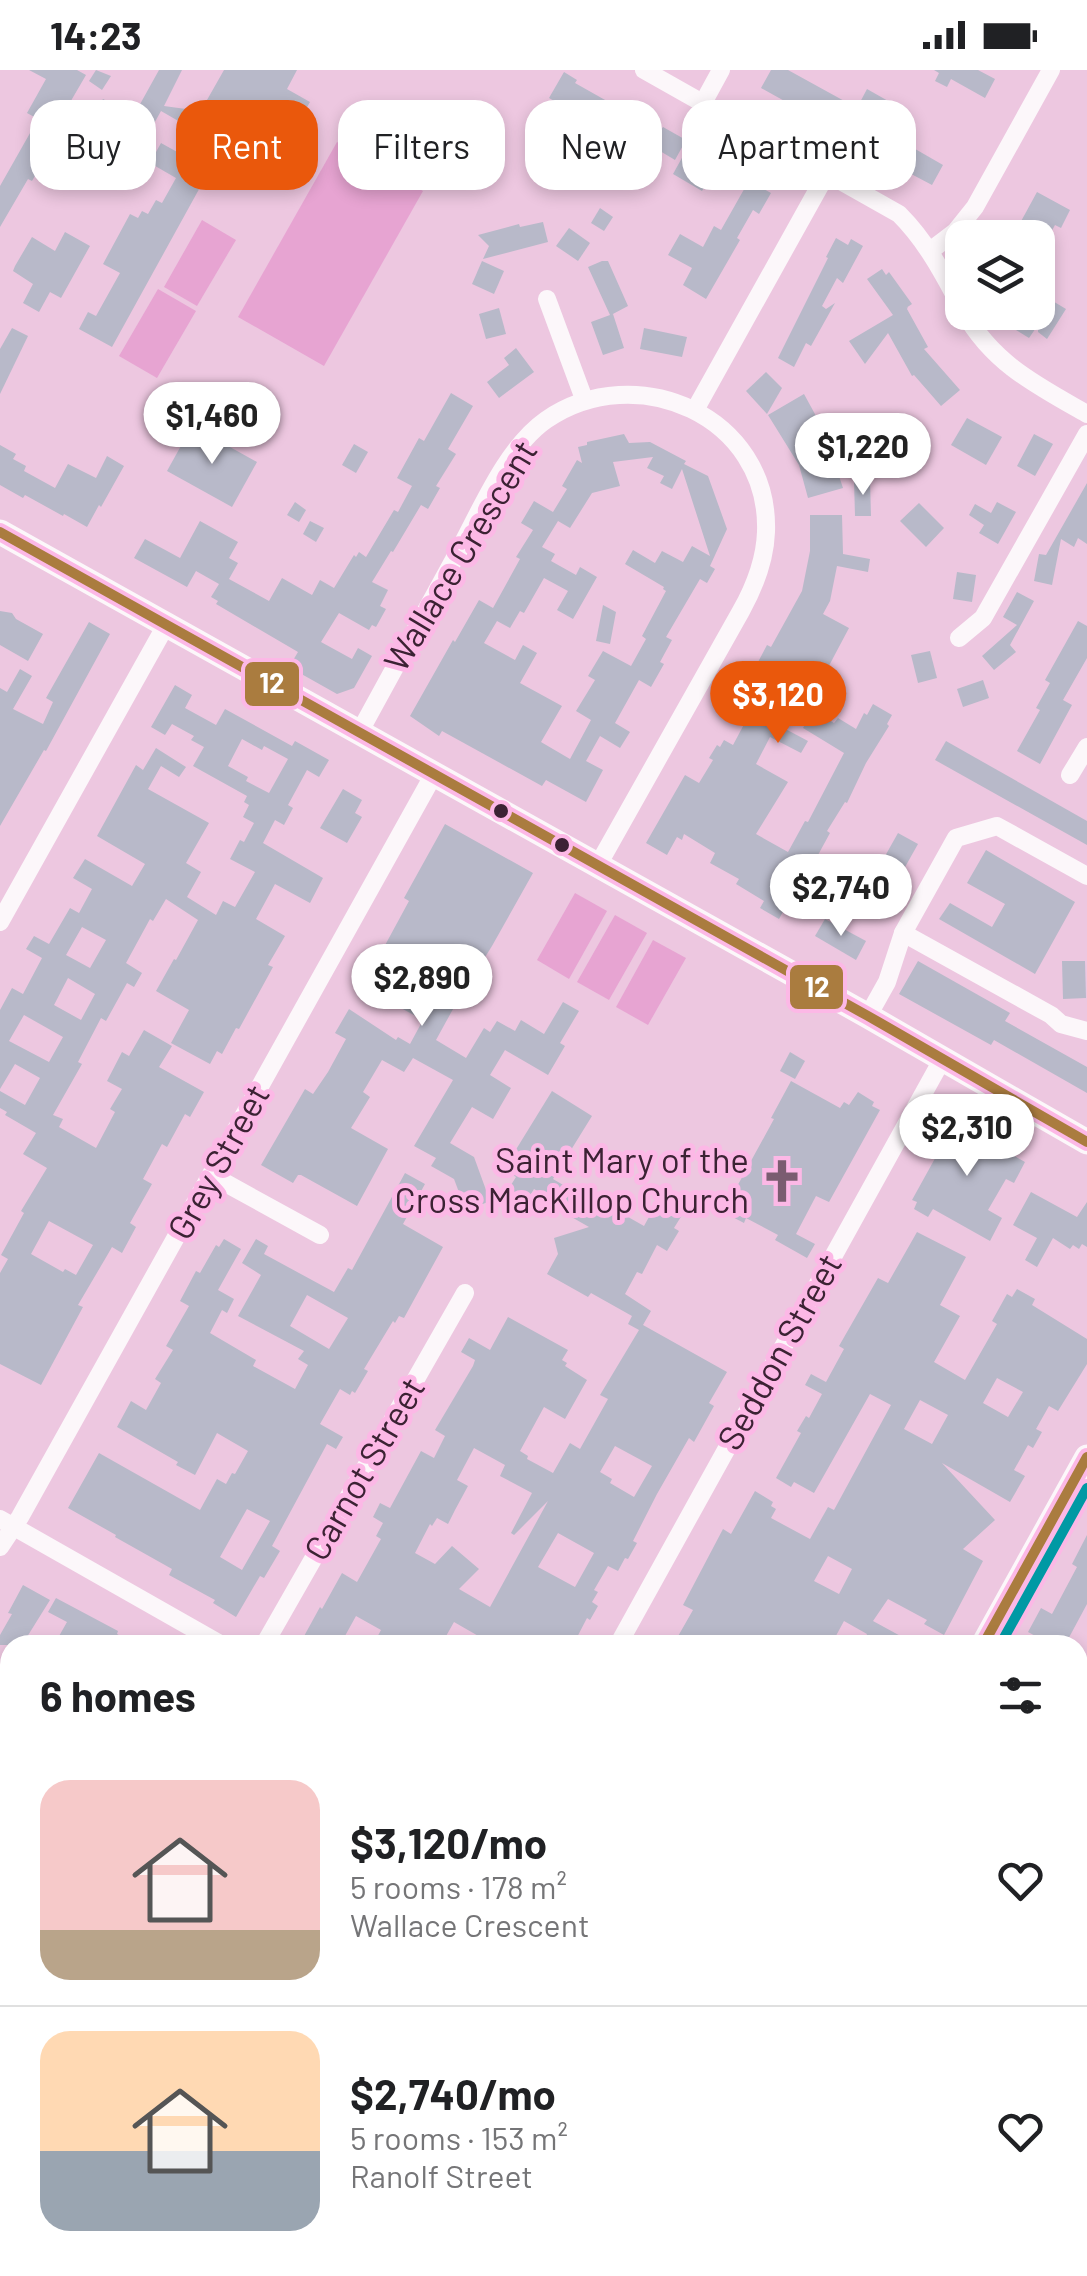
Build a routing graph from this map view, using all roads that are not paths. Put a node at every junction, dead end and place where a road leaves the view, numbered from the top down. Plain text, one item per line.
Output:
1 (644, 70) edge
2 (721, 70) edge
3 (1051, 70) edge
4 (698, 100) edge
5 (705, 100) edge
6 (818, 190) edge
7 (857, 190) edge
8 (930, 251) junction
9 (945, 277) edge
10 (547, 300) dead end
11 (977, 330) edge
12 (584, 400) junction
13 (696, 410) junction
14 (1087, 414) edge
15 (1087, 434) edge
16 (0, 532) edge
17 (166, 625) junction
18 (958, 638) dead end
19 (358, 733) junction
20 (1087, 747) edge
21 (434, 774) junction
22 (1070, 775) dead end
23 (598, 865) junction
24 (1087, 876) edge
25 (0, 922) edge
26 (904, 933) junction
27 (868, 1016) junction
28 (1087, 1031) edge
29 (943, 1058) junction
30 (1087, 1142) edge
31 (212, 1175) junction
32 (320, 1235) dead end
33 (465, 1293) dead end
34 (1087, 1457) edge
35 (7, 1523) edge
36 (0, 1547) edge
37 (204, 1635) edge
38 (270, 1635) edge
39 (624, 1635) edge
40 (989, 1635) edge

1 - 4 street
2 - 5 street
3 - 8 street
6 - 13 street
7 - 8 street
8 - 9 street
10 - 12 street
11 - 14 street
12 - 13 street, Wallace Crescent
12 - 19 street, Wallace Crescent
13 - 23 street, Wallace Crescent
15 - 18 street
16 - 17 street
17 - 19 street
17 - 25 street
19 - 21 street
20 - 22 street
21 - 23 street
21 - 31 street, Grey Street
23 - 27 street
24 - 26 street
26 - 27 street
26 - 28 street
27 - 29 street
29 - 30 street
29 - 39 street, Seddon Street
31 - 32 street
31 - 35 street, Grey Street
33 - 38 street, Carnot Street
34 - 40 street
35 - 36 street, Grey Street
35 - 37 street

